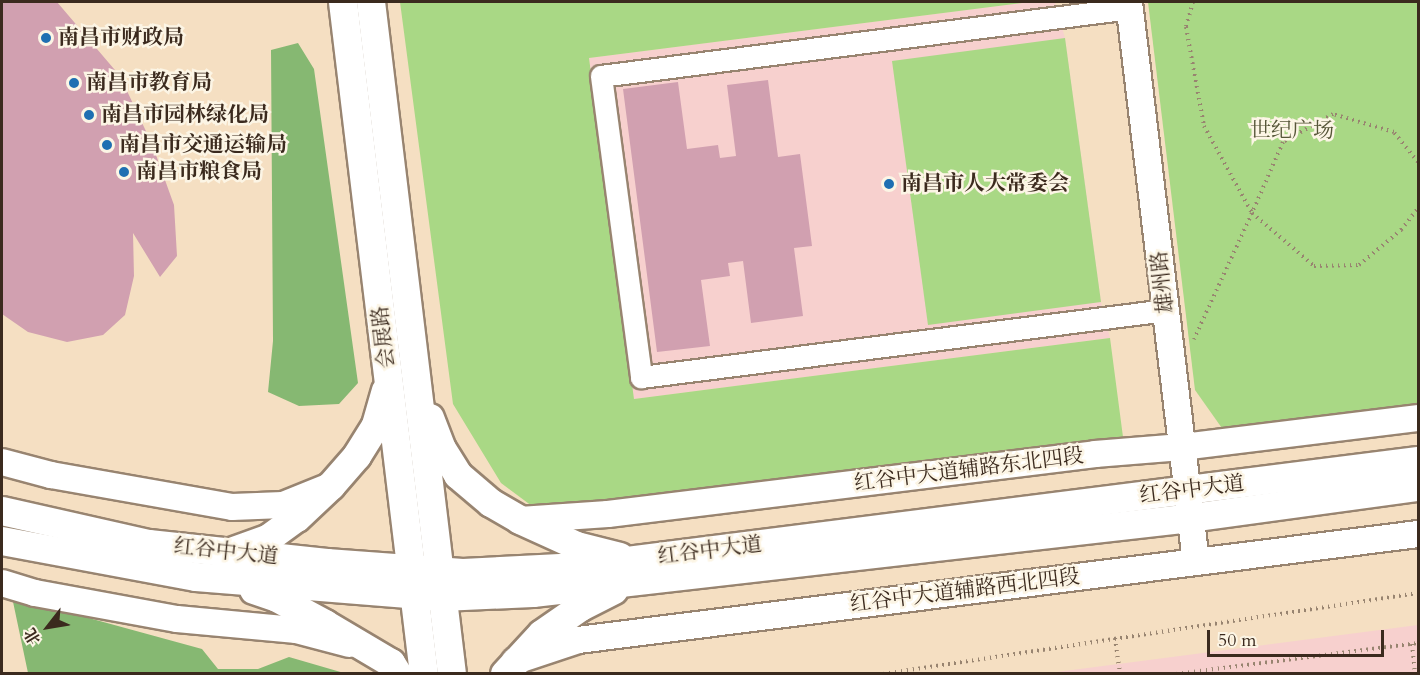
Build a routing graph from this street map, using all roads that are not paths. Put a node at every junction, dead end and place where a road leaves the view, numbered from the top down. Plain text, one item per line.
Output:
1 (343, 2) edge
2 (371, 2) edge
3 (1129, 5) edge
4 (1166, 310) junction
5 (389, 380) junction
6 (417, 386) junction
7 (1419, 418) edge
8 (1182, 447) junction
9 (1419, 461) edge
10 (2, 462) edge
11 (331, 486) junction
12 (1419, 487) edge
13 (1187, 491) junction
14 (2, 511) edge
15 (1191, 519) junction
16 (520, 520) junction
17 (1419, 534) edge
18 (2, 541) edge
19 (1196, 562) junction
20 (226, 566) junction
21 (631, 571) junction
22 (427, 583) junction
23 (2, 584) edge
24 (361, 647) junction
25 (510, 667) edge
26 (398, 674) edge
27 (424, 674) edge
28 (452, 674) edge

1 - 5 main road, 会展路
2 - 6 main road, 会展路
3 - 4 street, 雄州路
3 - 4 street
4 - 8 street, 雄州路
5 - 11 main road
5 - 22 main road, 会展路
6 - 16 main road
6 - 22 main road, 会展路
7 - 8 street, 红谷中大道辅路东北四段
8 - 13 street, 雄州路
8 - 16 street, 红谷中大道辅路东北四段
9 - 13 main road, 红谷中大道
10 - 11 street
11 - 20 main road
12 - 15 main road, 红谷中大道
13 - 15 street, 雄州路
13 - 21 main road, 红谷中大道
14 - 20 main road, 红谷中大道
15 - 19 street, 雄州路
15 - 21 main road, 红谷中大道
16 - 21 main road
17 - 19 street, 红谷中大道辅路西北四段
18 - 20 main road, 红谷中大道
19 - 25 street, 红谷中大道辅路西北四段
20 - 22 main road, 红谷中大道
20 - 24 main road
21 - 22 main road, 红谷中大道
21 - 25 main road
22 - 27 main road, 会展路
22 - 28 main road, 会展路
23 - 24 street
24 - 26 main road

